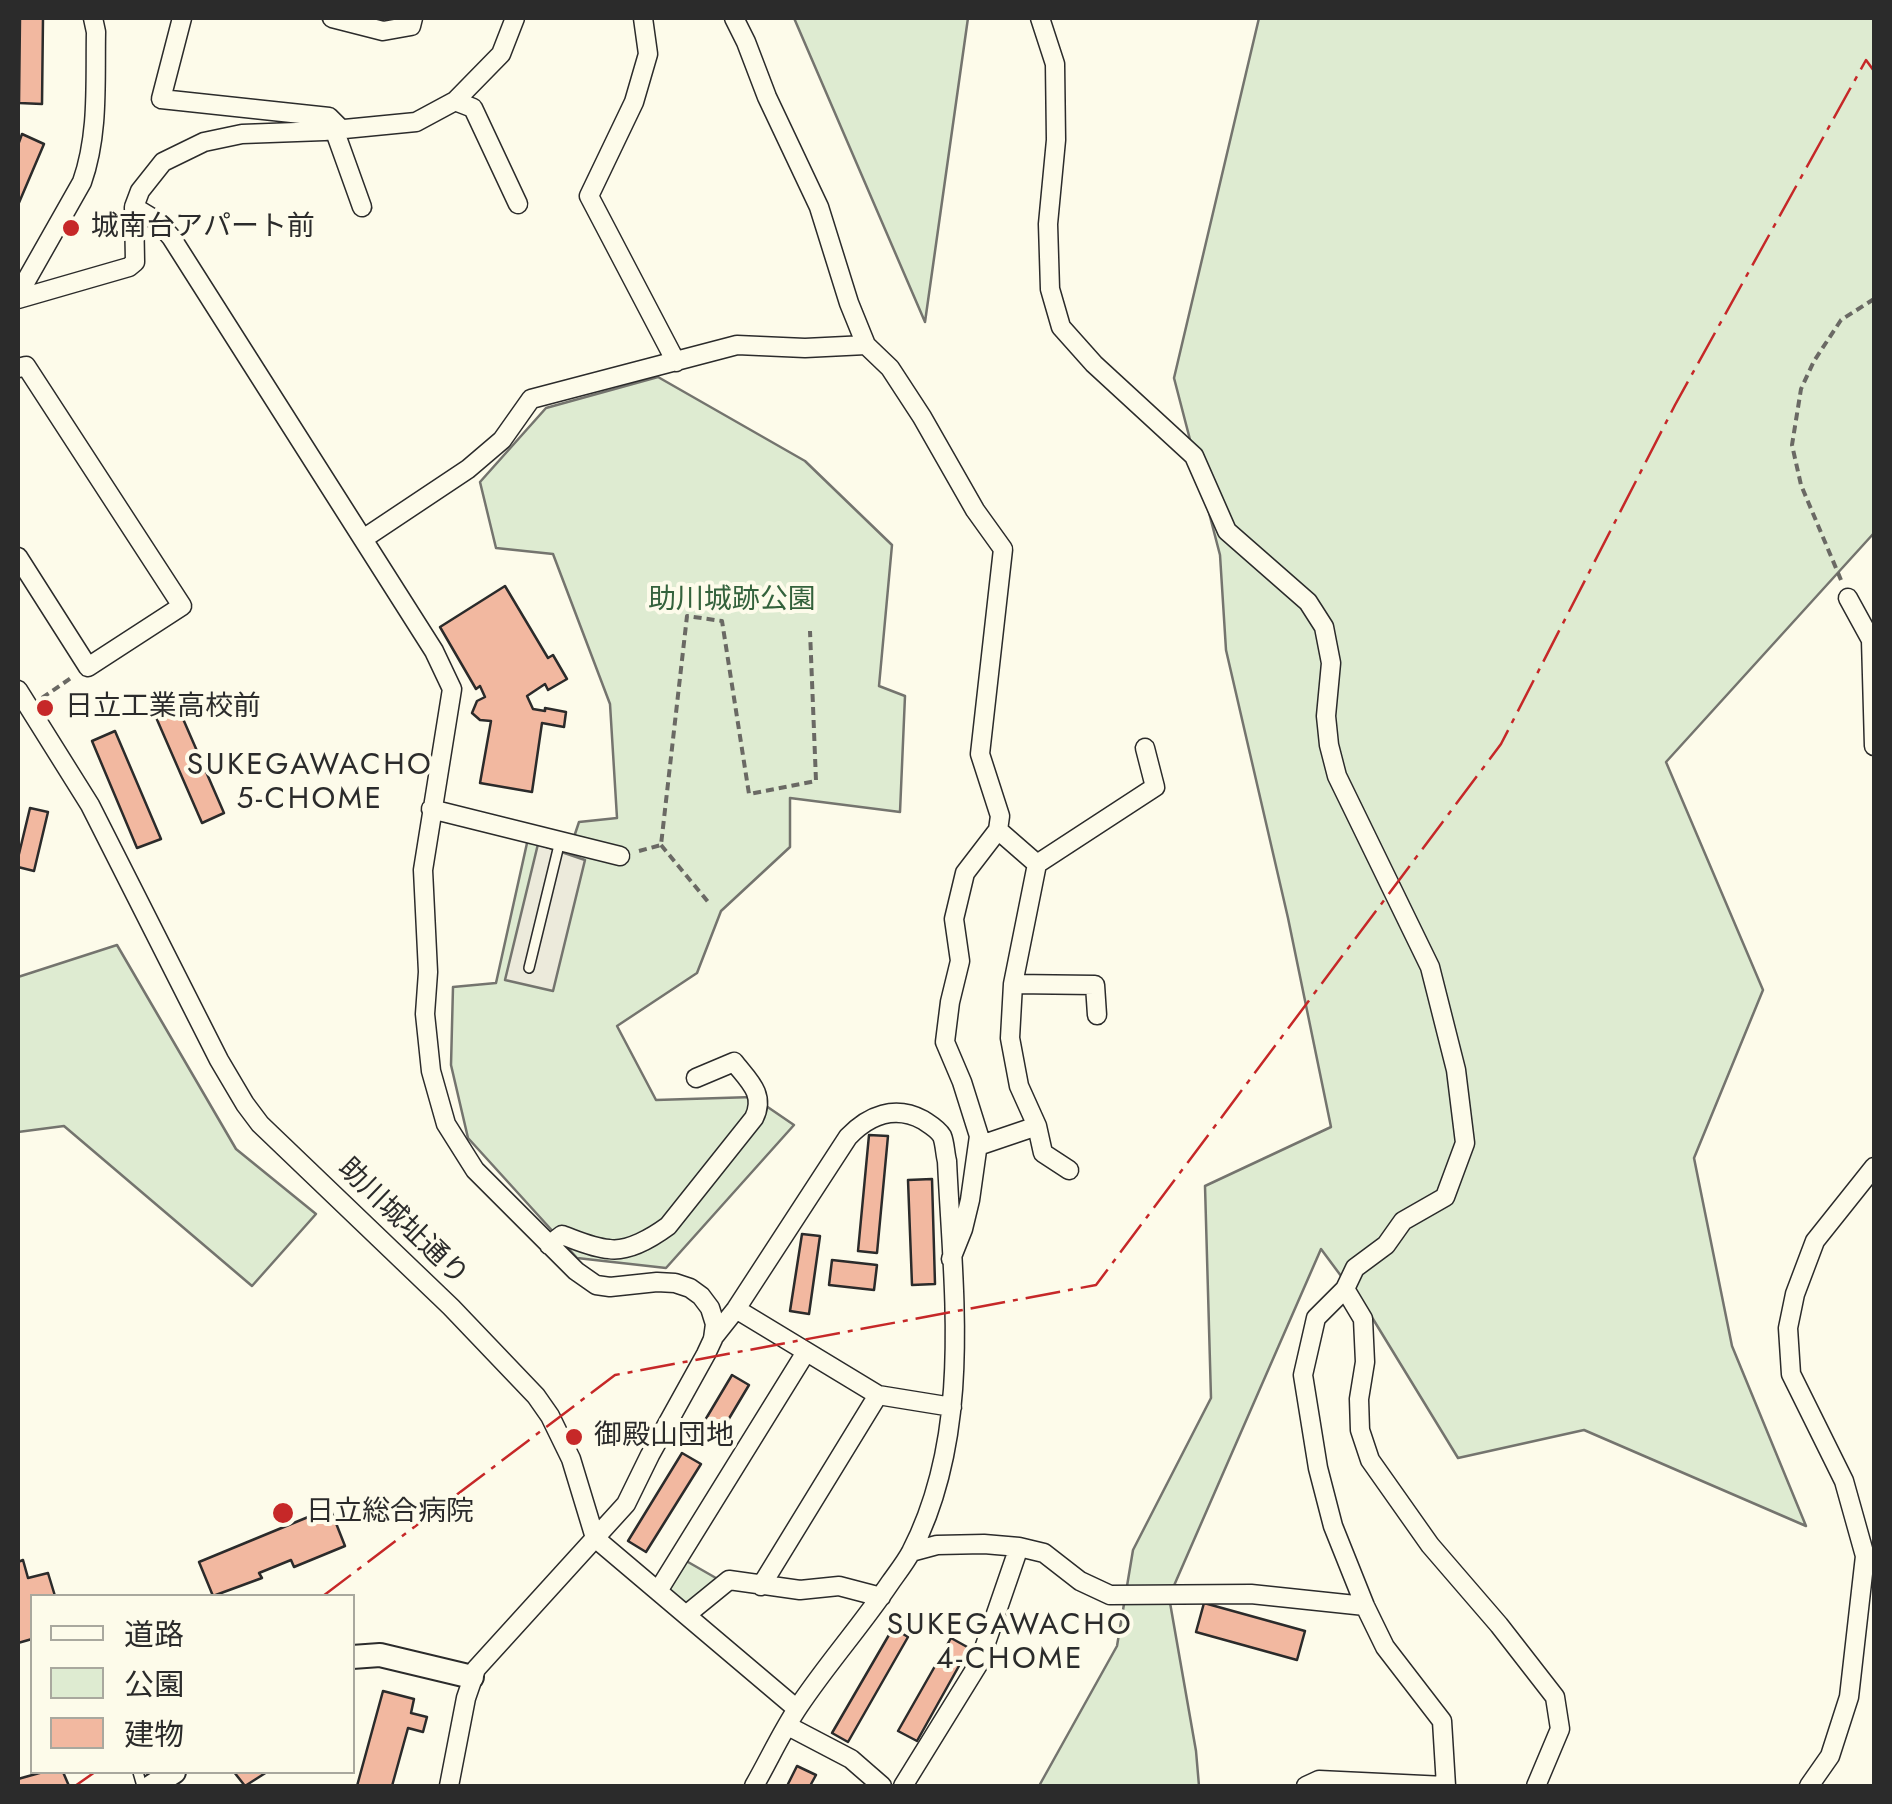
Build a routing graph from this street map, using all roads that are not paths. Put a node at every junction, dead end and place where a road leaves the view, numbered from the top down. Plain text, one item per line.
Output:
1 (93, 18) edge
2 (182, 18) edge
3 (332, 18) edge
4 (413, 18) edge
5 (515, 18) edge
6 (643, 18) edge
7 (734, 18) edge
8 (1040, 18) edge
9 (455, 101) junction
10 (337, 129) junction
11 (518, 204) dead end
12 (134, 207) junction
13 (362, 207) dead end
14 (18, 297) edge
15 (866, 346) junction
16 (676, 362) junction
17 (18, 368) edge
18 (363, 539) junction
19 (18, 557) edge
20 (1848, 598) road end
21 (18, 690) edge
22 (1874, 746) edge
23 (1145, 748) dead end
24 (431, 809) junction
25 (998, 830) junction
26 (560, 842) junction
27 (620, 856) road end
28 (1037, 864) junction
29 (529, 968) dead end
30 (1013, 984) junction
31 (1097, 1016) dead end
32 (696, 1078) dead end
33 (1037, 1126) junction
34 (978, 1146) junction
35 (1874, 1167) edge
36 (1069, 1170) dead end
37 (548, 1244) junction
38 (951, 1259) junction
39 (1345, 1289) junction
40 (736, 1309) junction
41 (713, 1339) junction
42 (806, 1352) junction
43 (878, 1396) junction
44 (952, 1407) junction
45 (595, 1538) junction
46 (1019, 1547) junction
47 (911, 1552) junction
48 (761, 1586) junction
49 (658, 1591) junction
50 (881, 1596) junction
51 (1365, 1606) junction
52 (686, 1616) junction
53 (355, 1657) edge
54 (472, 1677) junction
55 (793, 1717) junction
56 (449, 1786) edge
57 (754, 1786) edge
58 (882, 1786) edge
59 (903, 1786) edge
60 (1306, 1786) edge
61 (1445, 1786) edge
62 (1536, 1786) edge
63 (1808, 1786) edge

1 - 14 street
2 - 10 street
3 - 4 street
5 - 9 street
6 - 16 street
7 - 15 street
8 - 39 street
9 - 10 street
9 - 11 street
10 - 12 street
10 - 13 street
12 - 14 street
12 - 18 street
15 - 16 street
15 - 25 street
16 - 18 street
17 - 19 street
18 - 24 street
20 - 22 street
21 - 45 street, 助川城址通り
23 - 28 street
24 - 26 street
24 - 37 street
25 - 28 street
25 - 34 street
26 - 27 street
26 - 29 lane
28 - 30 street
30 - 31 street
30 - 33 street
32 - 37 street
33 - 34 street
33 - 36 street
34 - 38 street
35 - 63 street
37 - 41 street
38 - 40 street
38 - 44 street
39 - 51 street
39 - 62 street
40 - 41 street
40 - 42 street
41 - 45 street
42 - 43 street
42 - 49 street
43 - 44 street
43 - 48 street
44 - 47 street
45 - 49 street
45 - 54 street
46 - 47 street
46 - 51 street
46 - 59 street
47 - 50 street
48 - 50 street
48 - 52 street
49 - 52 street
50 - 55 street
51 - 61 street
52 - 55 street
53 - 54 street
54 - 56 street
55 - 57 street
55 - 58 street
60 - 61 street

